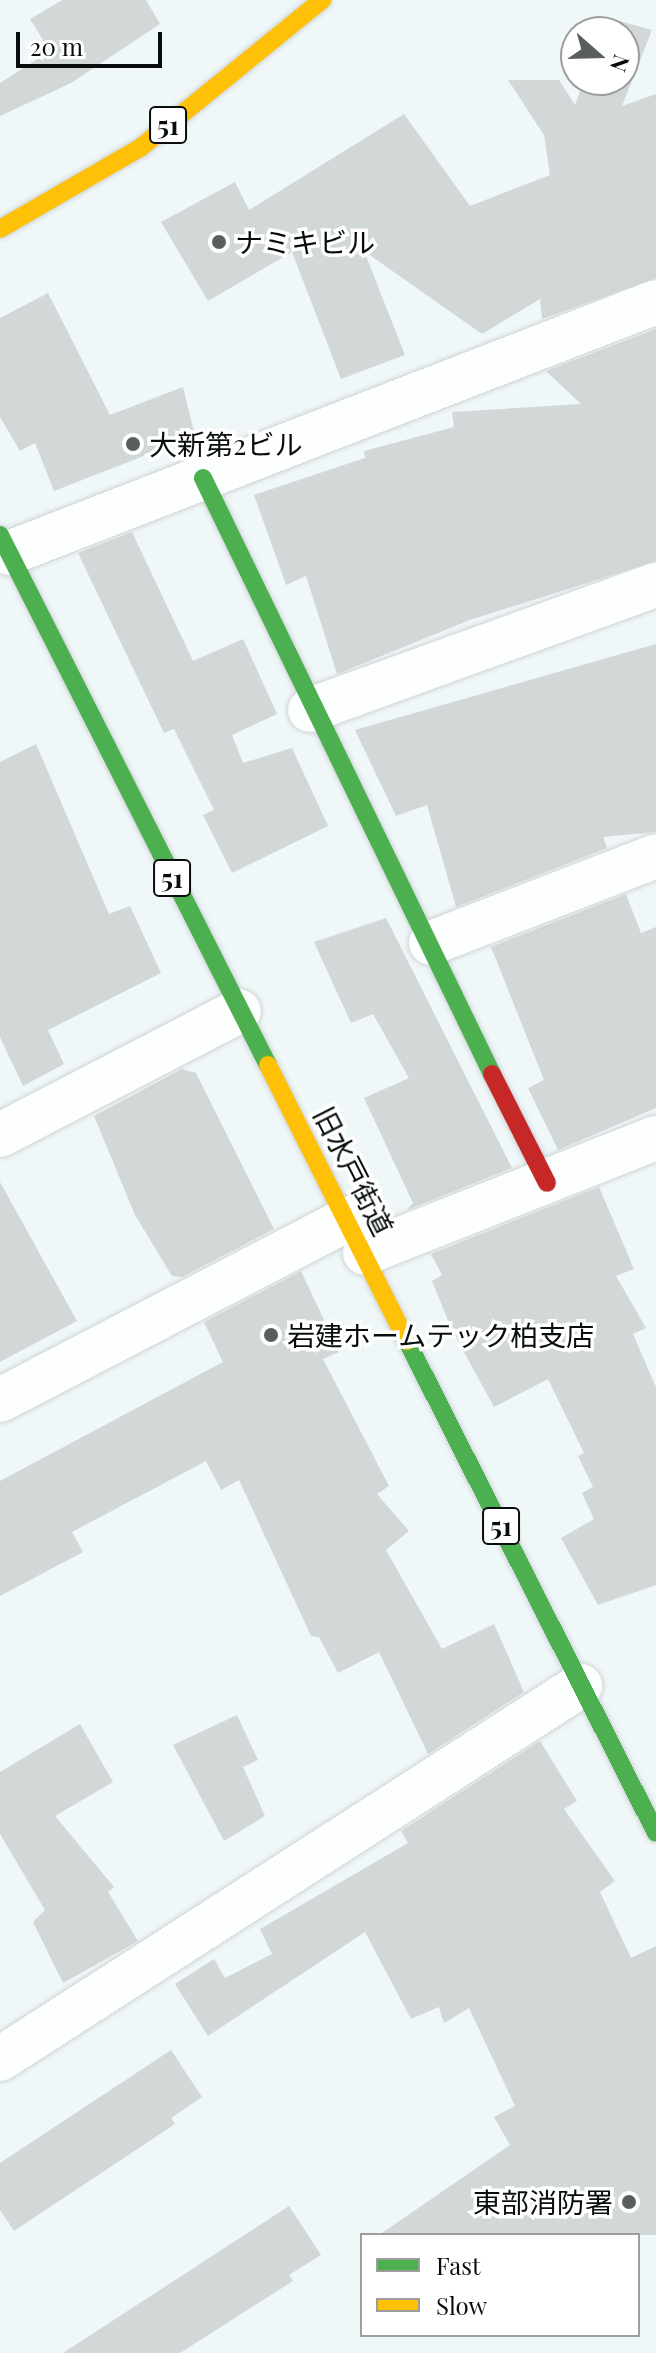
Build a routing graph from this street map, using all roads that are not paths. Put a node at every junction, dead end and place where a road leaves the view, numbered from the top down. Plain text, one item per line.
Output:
1 (322, 0) edge
2 (0, 229) edge
3 (656, 302) edge
4 (203, 478) junction
5 (5, 544) edge
6 (656, 585) edge
7 (310, 710) junction
8 (656, 856) edge
9 (431, 943) junction
10 (239, 1011) junction
11 (0, 1135) edge
12 (656, 1138) edge
13 (547, 1183) junction
14 (357, 1235) junction
15 (0, 1400) edge
16 (580, 1686) junction
17 (656, 1833) edge
18 (0, 2059) edge

1 - 2 main road, 51
3 - 4 street
4 - 5 street
4 - 7 main road
5 - 10 main road, 旧水戸街道 / 51
6 - 7 street
7 - 9 main road
8 - 9 street
9 - 13 main road
10 - 11 street
10 - 14 main road, 旧水戸街道 / 51
12 - 13 street
13 - 14 street
14 - 15 street
14 - 16 main road, 旧水戸街道 / 51
16 - 17 main road, 旧水戸街道 / 51
16 - 18 street

